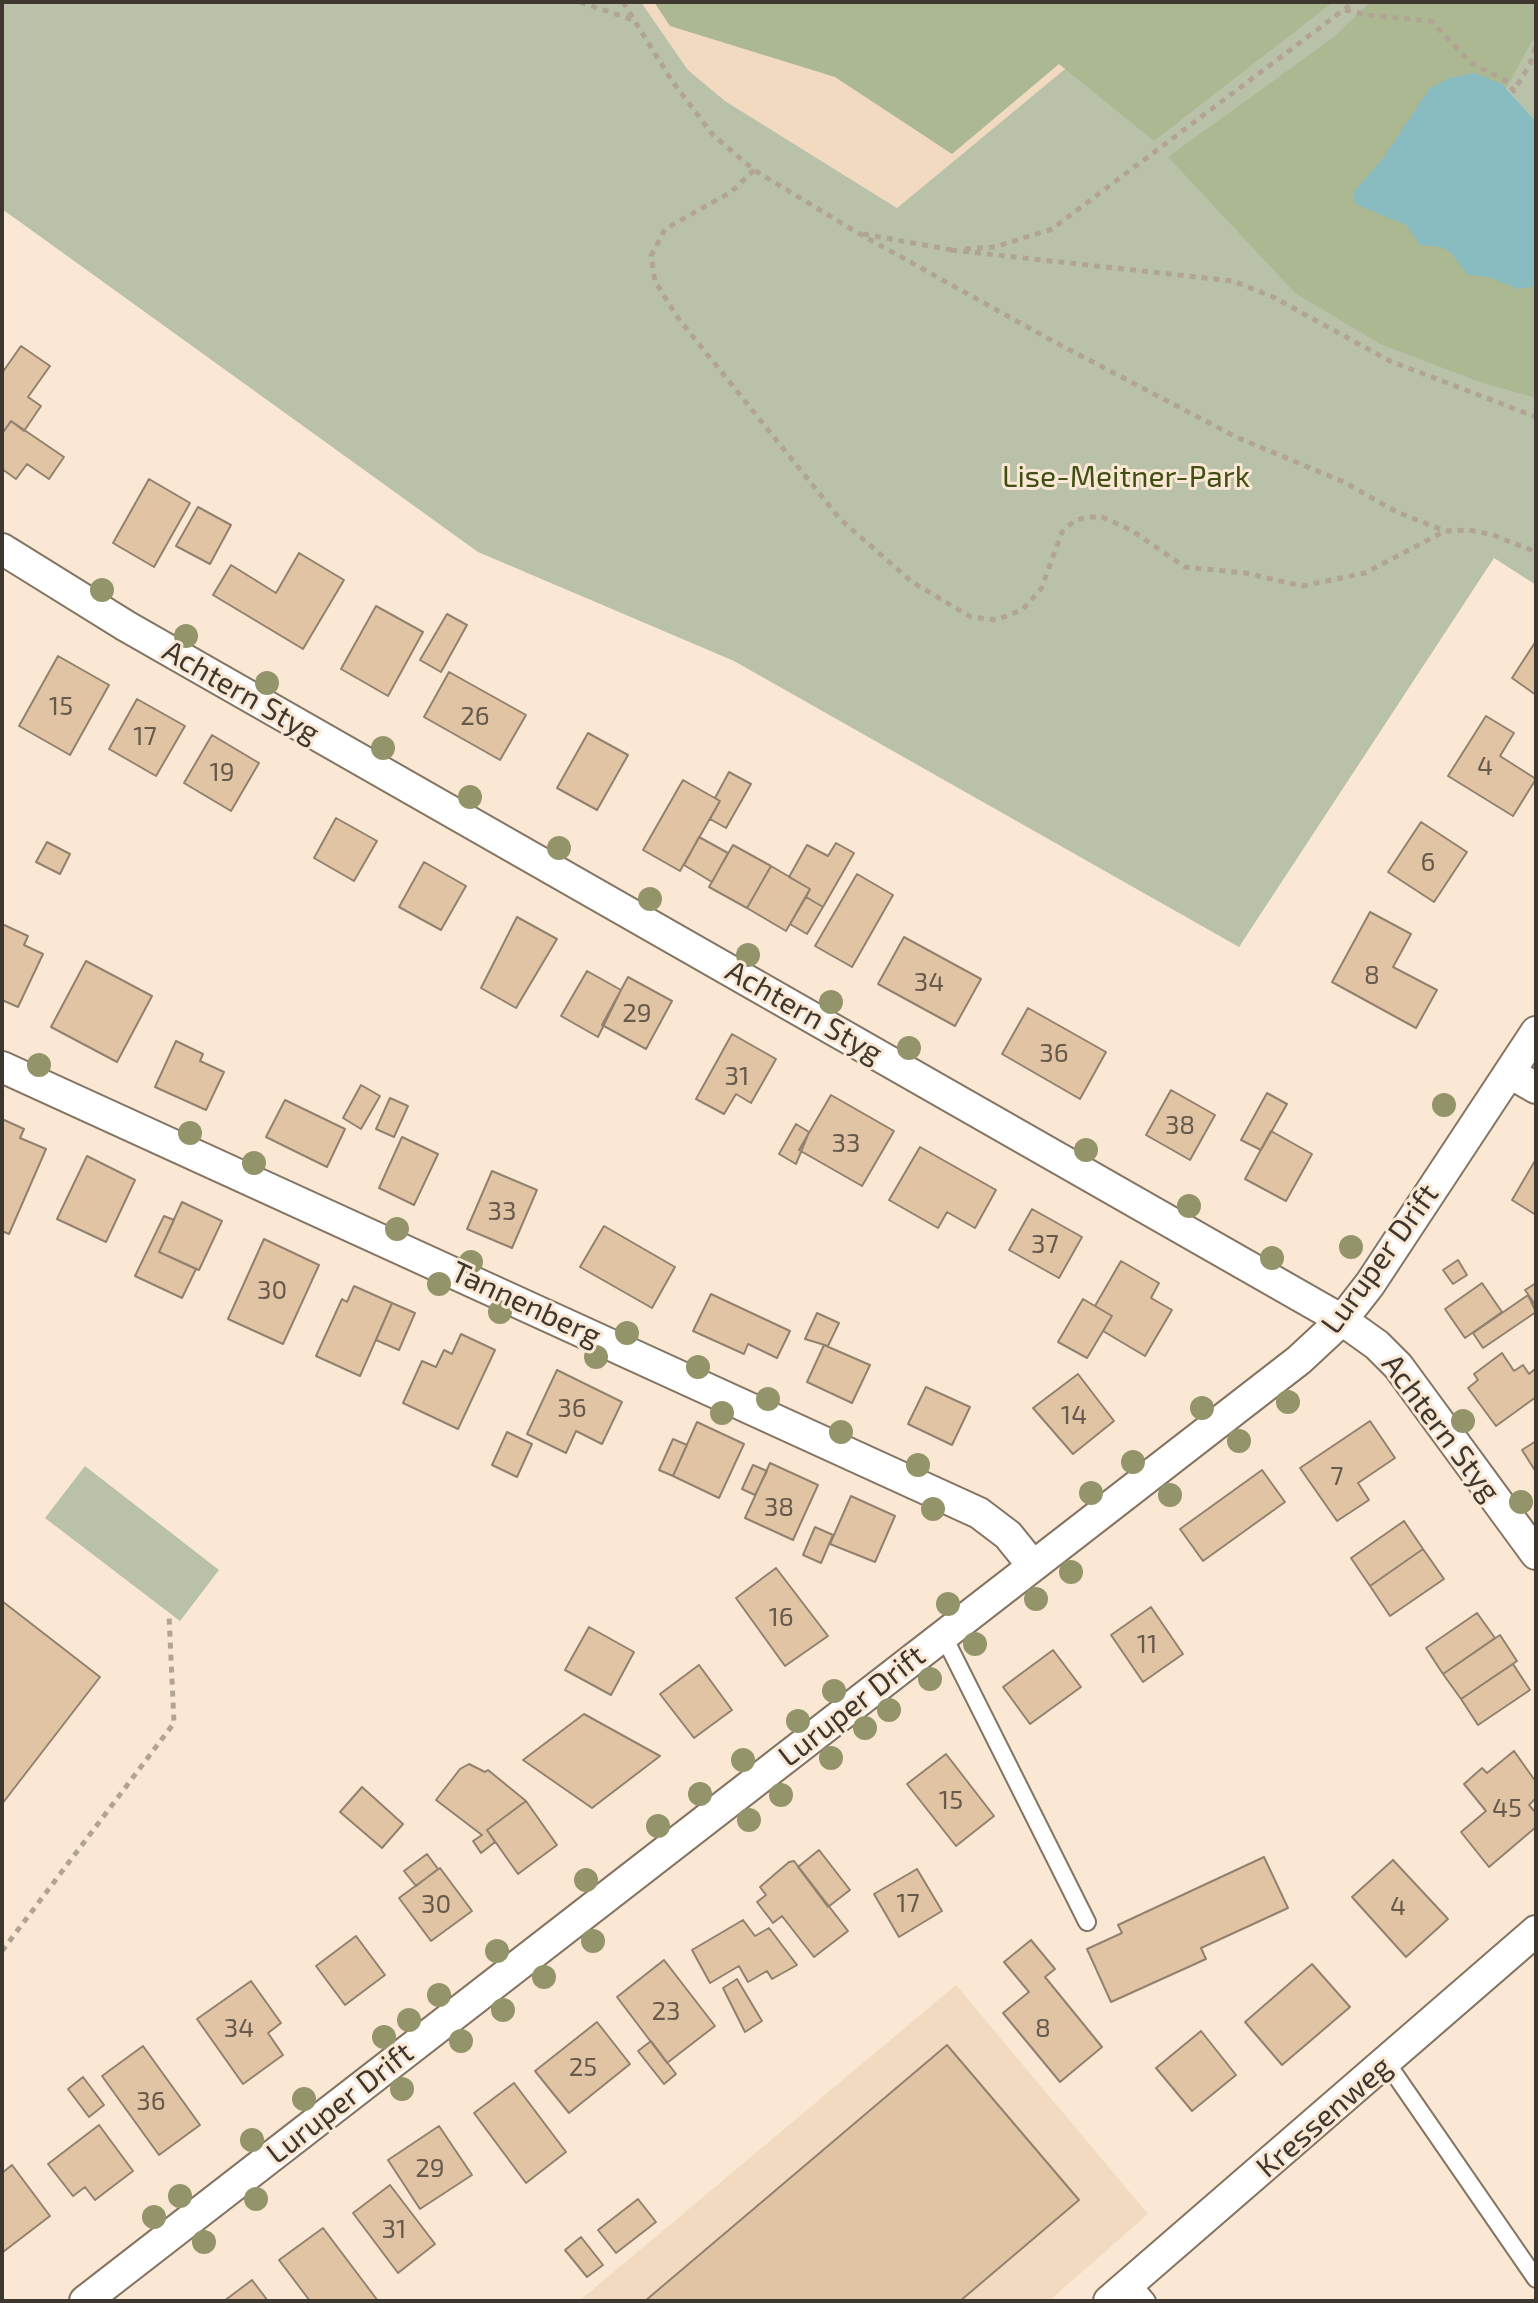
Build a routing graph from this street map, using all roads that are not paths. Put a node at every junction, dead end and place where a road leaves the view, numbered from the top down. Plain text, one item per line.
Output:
1 (2, 549) edge
2 (1536, 1032) edge
3 (2, 1067) edge
4 (1510, 1073) junction
5 (1536, 1088) edge
6 (1342, 1320) junction
7 (1536, 1554) edge
8 (1033, 1566) junction
9 (943, 1635) junction
10 (1087, 1922) dead end
11 (1536, 1931) edge
12 (1387, 2063) junction
13 (1536, 2279) edge
14 (1129, 2295) edge
15 (85, 2301) edge

1 - 6 street, Achtern Styg
2 - 4 street, Luruper Drift
3 - 8 street, Tannenberg
4 - 5 street
4 - 6 street, Luruper Drift
6 - 7 street, Achtern Styg
6 - 8 street, Luruper Drift
8 - 9 street, Luruper Drift
9 - 10 lane
9 - 15 street, Luruper Drift
11 - 12 street, Kressenweg
12 - 13 lane
12 - 14 street, Kressenweg

